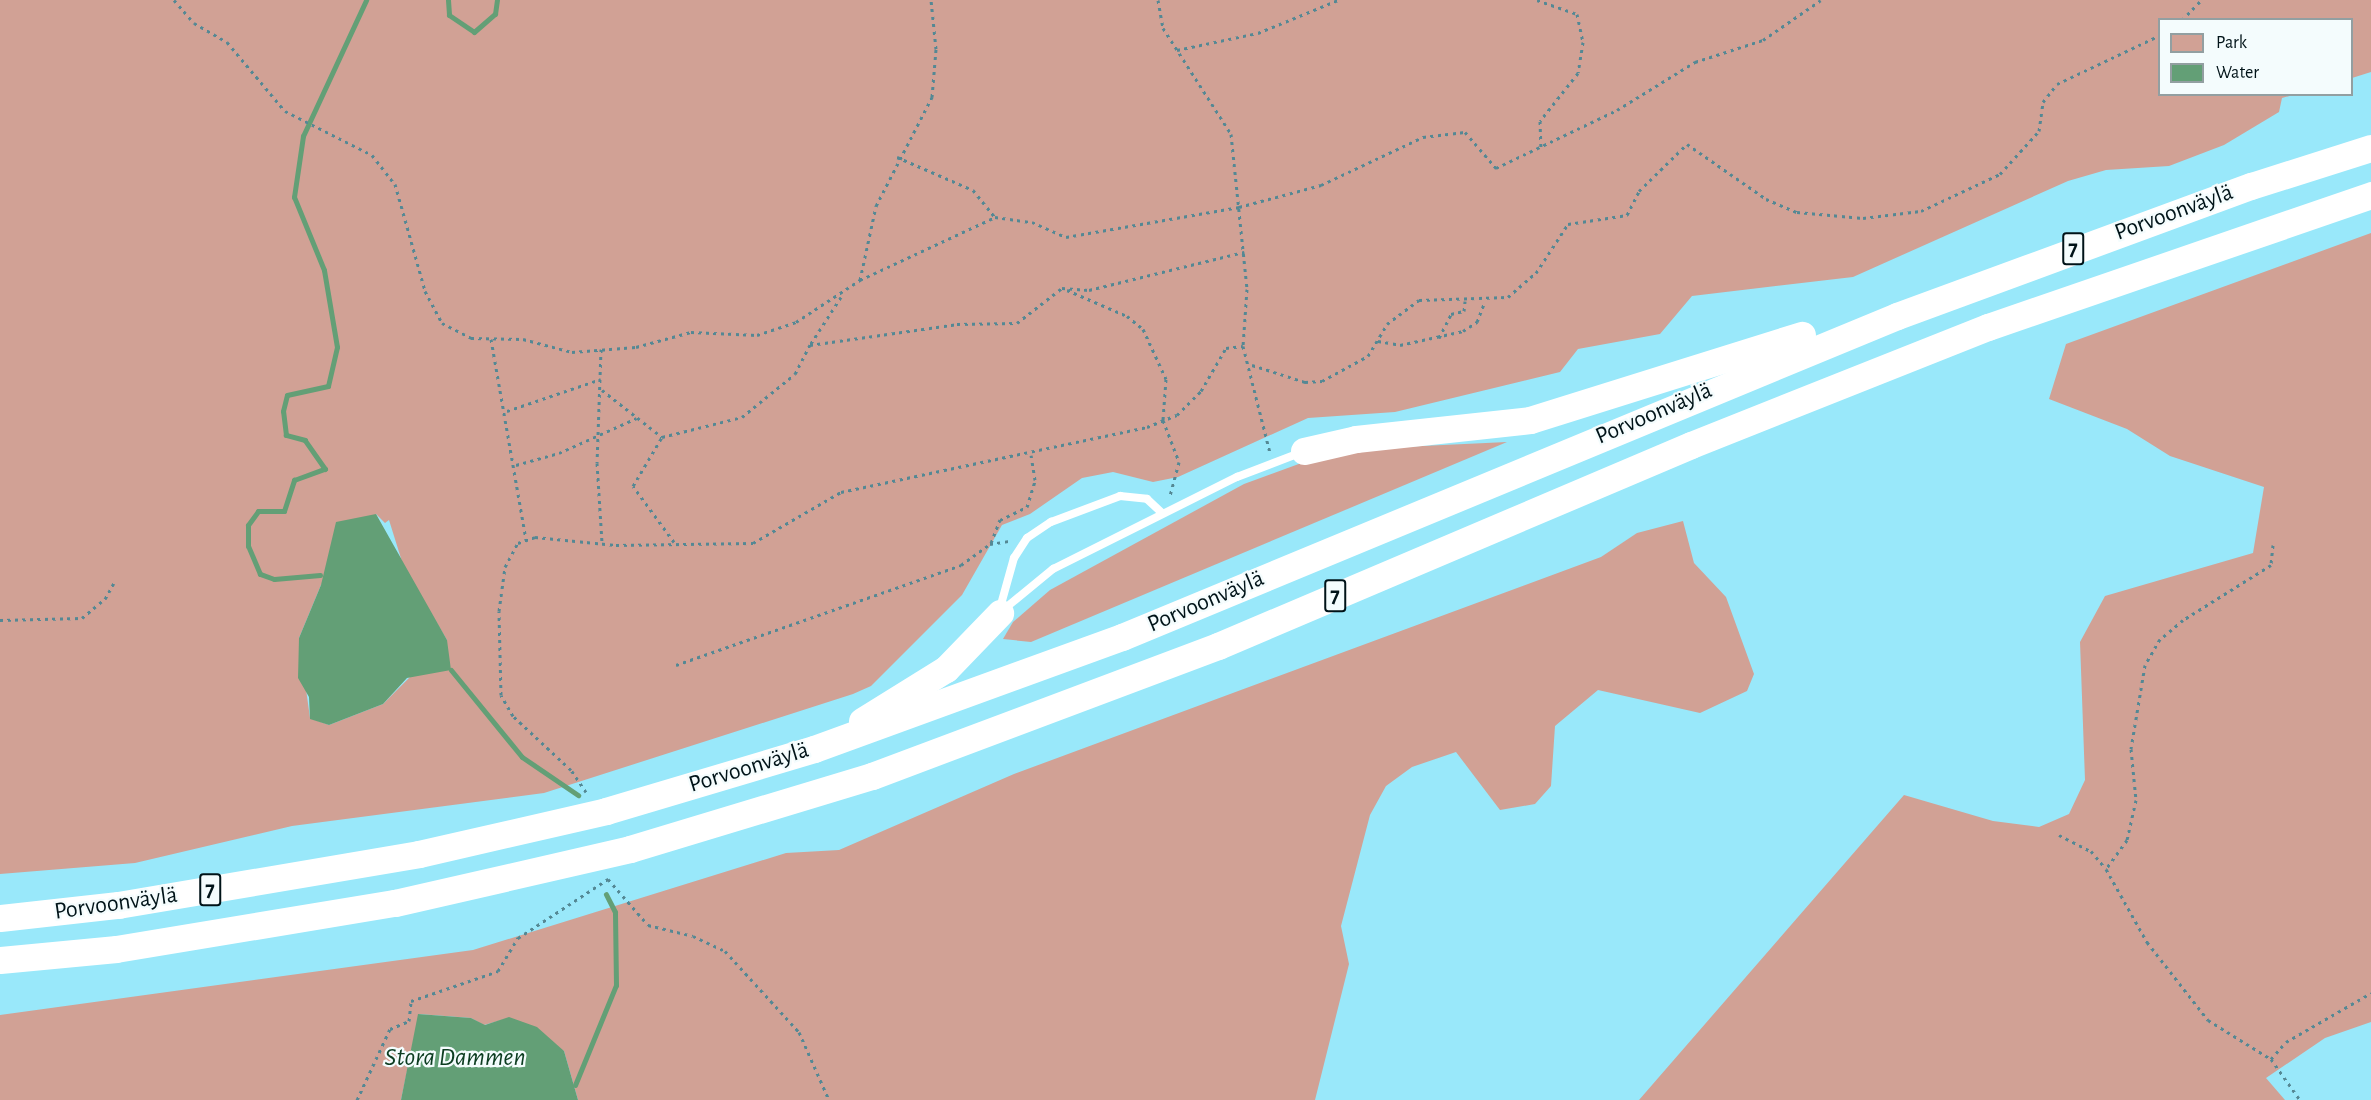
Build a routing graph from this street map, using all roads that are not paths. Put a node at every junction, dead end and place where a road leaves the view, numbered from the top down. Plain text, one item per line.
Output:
1 (2371, 148) edge
2 (2371, 195) edge
3 (1897, 316) junction
4 (1304, 451) joint
5 (1162, 513) junction
6 (1000, 613) junction
7 (814, 749) junction
8 (0, 918) edge
9 (0, 960) edge

1 - 3 highway, Porvoonväylä / 7
2 - 9 highway, Porvoonväylä / 7
3 - 4 highway
3 - 7 highway, Porvoonväylä / 7
4 - 5 lane
5 - 6 lane
5 - 6 lane
6 - 7 highway
7 - 8 highway, Porvoonväylä / 7

